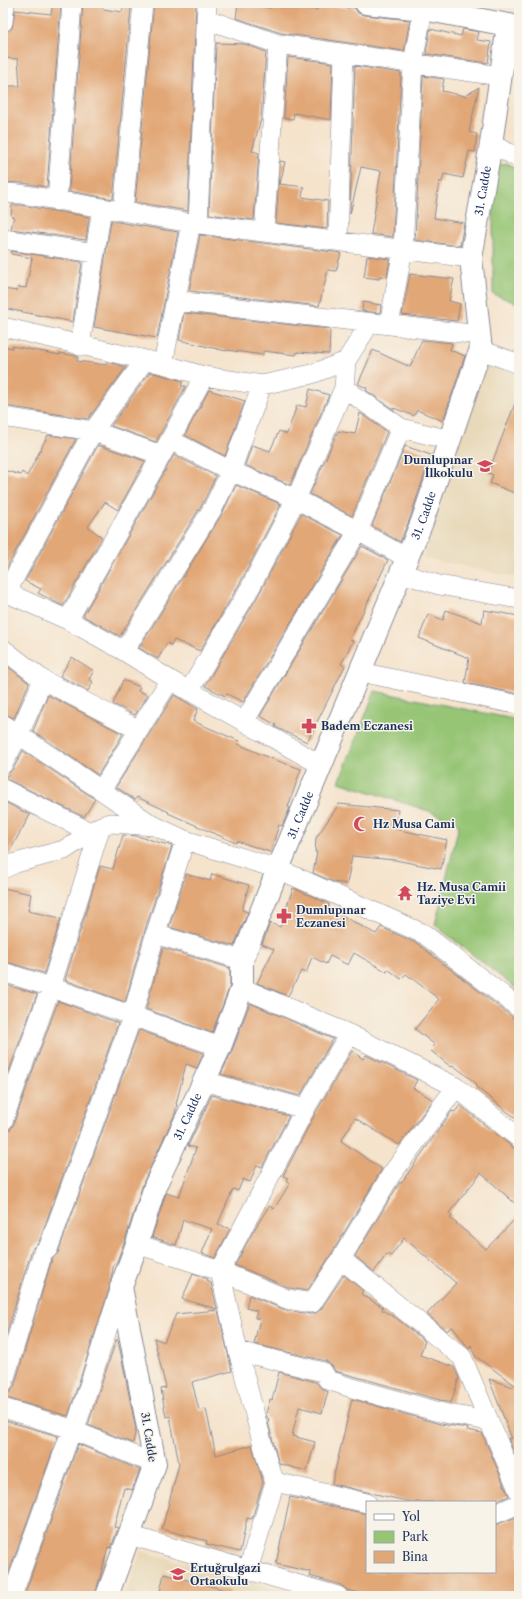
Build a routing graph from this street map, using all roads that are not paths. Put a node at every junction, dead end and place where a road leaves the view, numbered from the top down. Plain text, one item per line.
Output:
1 (5, 3) edge
2 (72, 3) edge
3 (143, 3) edge
4 (366, 3) edge
5 (423, 9) junction
6 (452, 9) edge
7 (206, 11) edge
8 (3, 22) edge
9 (514, 26) edge
10 (278, 44) junction
11 (344, 53) junction
12 (413, 63) junction
13 (500, 76) junction
14 (492, 144) junction
15 (519, 158) edge
16 (3, 193) edge
17 (57, 200) junction
18 (102, 208) junction
19 (123, 212) junction
20 (194, 224) junction
21 (264, 232) junction
22 (3, 239) edge
23 (338, 241) junction
24 (403, 249) junction
25 (95, 253) junction
26 (472, 258) junction
27 (176, 301) junction
28 (370, 323) junction
29 (389, 325) junction
30 (3, 327) edge
31 (481, 342) junction
32 (80, 346) junction
33 (346, 361) junction
34 (154, 362) junction
35 (519, 364) edge
36 (204, 376) junction
37 (262, 385) junction
38 (344, 388) junction
39 (3, 417) edge
40 (401, 428) junction
41 (93, 431) junction
42 (450, 440) junction
43 (165, 448) junction
44 (231, 471) junction
45 (296, 499) junction
46 (358, 530) junction
47 (404, 565) junction
48 (4, 592) edge
49 (519, 599) edge
50 (68, 620) junction
51 (3, 649) edge
52 (124, 651) junction
53 (360, 672) junction
54 (43, 680) junction
55 (170, 680) junction
56 (189, 691) junction
57 (519, 705) edge
58 (244, 722) junction
59 (3, 724) edge
60 (139, 730) junction
61 (20, 734) junction
62 (3, 764) edge
63 (321, 765) junction
64 (3, 789) edge
65 (102, 790) junction
66 (155, 826) junction
67 (96, 829) junction
68 (185, 840) junction
69 (7, 862) edge
70 (278, 869) junction
71 (155, 934) junction
72 (242, 960) junction
73 (3, 972) edge
74 (51, 987) junction
75 (242, 988) junction
76 (519, 1008) edge
77 (132, 1017) junction
78 (349, 1034) junction
79 (220, 1047) junction
80 (204, 1081) junction
81 (456, 1087) junction
82 (305, 1109) junction
83 (3, 1121) edge
84 (519, 1138) edge
85 (137, 1244) junction
86 (341, 1260) junction
87 (220, 1271) junction
88 (121, 1287) junction
89 (238, 1351) junction
90 (3, 1384) edge
91 (3, 1408) edge
92 (489, 1421) junction
93 (72, 1429) junction
94 (155, 1464) junction
95 (275, 1482) junction
96 (519, 1492) edge
97 (366, 1503) edge
98 (519, 1504) edge
99 (496, 1514) edge
100 (129, 1535) junction
101 (248, 1570) junction
102 (12, 1596) edge
103 (107, 1596) edge
104 (338, 1596) edge

1 - 8 street
2 - 17 street
3 - 19 street
4 - 5 street
5 - 6 street
5 - 12 street
6 - 9 street
7 - 10 street
7 - 20 street
9 - 13 street, 31. Cadde
10 - 11 street
10 - 21 street
11 - 12 street
11 - 23 street
12 - 13 street
12 - 24 street
13 - 14 street, 31. Cadde
14 - 15 street
14 - 26 street, 31. Cadde
16 - 17 street
17 - 18 street
18 - 19 street
18 - 25 street
19 - 20 street
20 - 21 street
20 - 27 street
21 - 23 street
22 - 25 street
23 - 24 street
24 - 26 street
24 - 29 street
25 - 32 street
26 - 31 street, 31. Cadde
27 - 28 street
27 - 34 street
28 - 29 street
28 - 33 street
29 - 31 street
30 - 32 street
31 - 35 street
31 - 42 street, 31. Cadde
32 - 34 street
33 - 37 street
33 - 38 street
34 - 36 street
34 - 41 street
36 - 37 street
36 - 43 street
37 - 44 street
38 - 40 street
38 - 45 street
39 - 41 street
40 - 42 street
40 - 46 street
41 - 43 street
41 - 48 street
42 - 47 street, 31. Cadde
43 - 44 street
43 - 50 street
44 - 45 street
44 - 52 street
45 - 46 street
45 - 56 street
46 - 47 street
46 - 58 street
47 - 49 street
47 - 53 street, 31. Cadde
48 - 50 street
50 - 52 street
51 - 54 street
52 - 55 street
53 - 57 street
53 - 63 street, 31. Cadde
54 - 60 street
54 - 61 street
55 - 56 street
55 - 60 street
56 - 58 street
58 - 63 street
59 - 61 street
60 - 65 street
61 - 62 street
61 - 65 street
63 - 70 street, 31. Cadde
64 - 67 street
65 - 66 street
66 - 67 street
66 - 68 street
67 - 69 street
67 - 74 street
68 - 70 street
68 - 71 street
70 - 72 street, 31. Cadde
70 - 76 street
71 - 72 street
71 - 77 street
72 - 75 street, 31. Cadde
73 - 74 street
74 - 77 street
74 - 83 street
75 - 78 street
75 - 79 street, 31. Cadde
77 - 79 street
77 - 90 street
78 - 81 street
78 - 82 street
79 - 80 street, 31. Cadde
80 - 82 street
80 - 85 street, 31. Cadde
81 - 84 street
81 - 86 street
82 - 87 street
85 - 87 street
85 - 88 street, 31. Cadde
86 - 87 street
86 - 92 street
87 - 89 street
88 - 93 street
88 - 94 street, 31. Cadde
89 - 92 street
89 - 95 street
91 - 93 street
92 - 96 street
93 - 94 street
93 - 102 street
94 - 100 street, 31. Cadde
95 - 97 street
95 - 101 street
98 - 99 street
100 - 101 street
100 - 103 street, 31. Cadde
101 - 104 street

